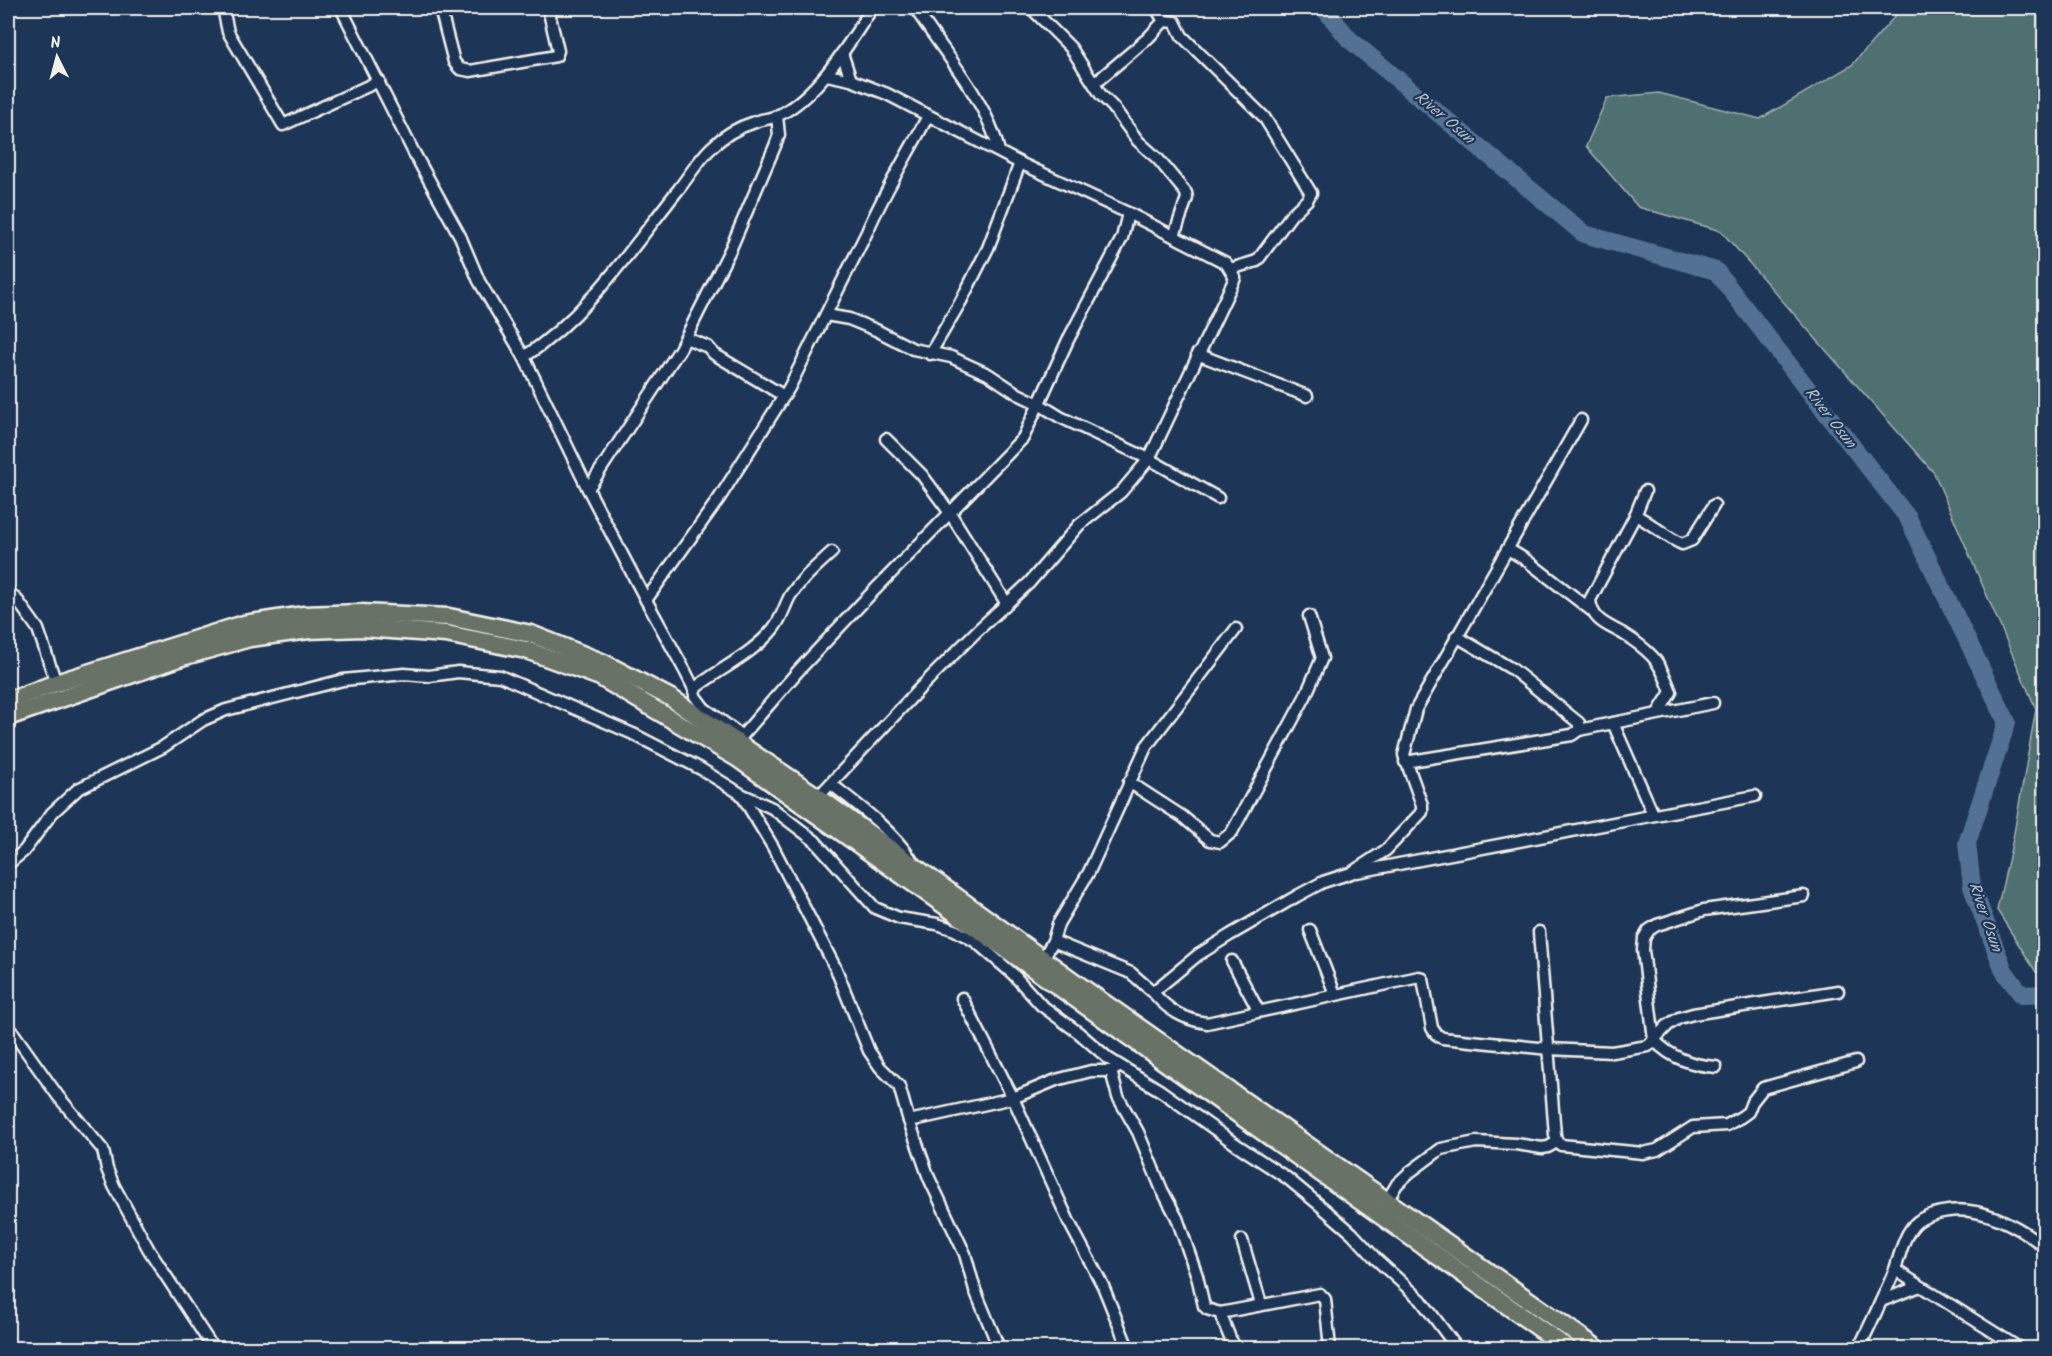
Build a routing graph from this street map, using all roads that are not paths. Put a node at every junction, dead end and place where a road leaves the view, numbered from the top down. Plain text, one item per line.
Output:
1 (223, 8) edge
2 (341, 8) edge
3 (440, 8) edge
4 (548, 8) edge
5 (872, 8) edge
6 (915, 8) edge
7 (1031, 8) edge
8 (1156, 8) edge
9 (1164, 21) junction
10 (842, 53) junction
11 (826, 75) junction
12 (851, 80) junction
13 (379, 81) junction
14 (1095, 83) junction
15 (777, 116) junction
16 (928, 116) junction
17 (999, 151) junction
18 (1020, 163) junction
19 (1128, 213) junction
20 (1174, 236) junction
21 (1230, 269) junction
22 (826, 315) junction
23 (686, 338) junction
24 (930, 354) junction
25 (1197, 354) junction
26 (524, 357) junction
27 (784, 396) junction
28 (1307, 396) dead end
29 (1039, 404) junction
30 (1581, 420) dead end
31 (886, 439) dead end
32 (1149, 459) junction
33 (588, 489) junction
34 (1645, 490) dead end
35 (1218, 498) dead end
36 (1714, 505) dead end
37 (950, 513) junction
38 (1635, 515) junction
39 (1508, 549) junction
40 (832, 552) dead end
41 (8, 591) edge
42 (646, 600) junction
43 (1007, 604) junction
44 (1591, 610) junction
45 (1309, 616) dead end
46 (1236, 629) dead end
47 (1456, 636) junction
48 (56, 683) junction
49 (694, 689) junction
50 (8, 701) edge
51 (1713, 703) dead end
52 (1658, 713) junction
53 (8, 717) edge
54 (1613, 723) junction
55 (1579, 730) junction
56 (740, 740) junction
57 (1406, 762) junction
58 (1130, 782) junction
59 (831, 783) junction
60 (741, 794) junction
61 (1755, 796) dead end
62 (818, 797) junction
63 (1653, 814) junction
64 (1386, 850) junction
65 (8, 864) edge
66 (1390, 866) junction
67 (916, 868) junction
68 (1351, 873) junction
69 (1803, 896) dead end
70 (1310, 930) dead end
71 (1539, 932) dead end
72 (1053, 941) junction
73 (1232, 960) dead end
74 (1039, 965) junction
75 (1027, 989) junction
76 (1838, 991) dead end
77 (1153, 992) junction
78 (1335, 994) junction
79 (962, 998) dead end
80 (1258, 1010) junction
81 (8, 1028) edge
82 (1654, 1040) junction
83 (1549, 1049) junction
84 (1856, 1062) dead end
85 (1122, 1066) junction
86 (1716, 1067) dead end
87 (1111, 1071) junction
88 (1013, 1098) junction
89 (909, 1121) junction
90 (1557, 1142) junction
91 (1387, 1201) junction
92 (1242, 1240) dead end
93 (2044, 1246) edge
94 (1895, 1270) junction
95 (1920, 1286) junction
96 (1881, 1301) junction
97 (1261, 1304) junction
98 (1220, 1313) junction
99 (213, 1348) edge
100 (999, 1348) edge
101 (1128, 1348) edge
102 (1234, 1348) edge
103 (1330, 1348) edge
104 (1458, 1348) edge
105 (1567, 1348) edge
106 (1597, 1348) edge
107 (1859, 1348) edge
108 (2019, 1348) edge

1 - 13 street
2 - 13 street
3 - 4 street
5 - 10 street
6 - 17 street
7 - 14 street
8 - 9 street
9 - 14 street
9 - 21 street
10 - 11 street
10 - 12 street
11 - 12 street
11 - 15 street
12 - 16 street
13 - 26 street
14 - 20 street
15 - 23 street
15 - 26 street
16 - 17 street
16 - 22 street
17 - 18 street
18 - 19 street
18 - 24 street
19 - 20 street
19 - 29 street
20 - 21 street
21 - 25 street
22 - 24 street
22 - 27 street
23 - 27 street
23 - 33 street
24 - 29 street
25 - 28 street
25 - 32 street
26 - 33 street
27 - 42 street
29 - 32 street
29 - 37 street
30 - 39 street
31 - 37 street
32 - 35 street
32 - 43 street
33 - 42 street
34 - 38 street
36 - 38 street
37 - 43 street
37 - 56 street
38 - 44 street
39 - 44 street
39 - 47 street
40 - 49 street
41 - 48 street
42 - 49 street
43 - 59 street
44 - 52 street
45 - 58 street
46 - 58 street
47 - 55 street
47 - 57 street
48 - 50 highway
48 - 56 highway
49 - 56 street
51 - 52 street
52 - 54 street
53 - 74 highway
54 - 55 street
54 - 63 street
55 - 57 street
56 - 62 highway
57 - 64 street
58 - 72 street
59 - 62 street
59 - 67 street
60 - 65 street
60 - 75 street
60 - 89 street
61 - 63 street
62 - 67 highway
63 - 66 street
64 - 66 street
64 - 68 street
66 - 68 street
67 - 74 highway
68 - 77 street
69 - 82 street
70 - 78 street
71 - 83 street
72 - 74 street
72 - 77 street
73 - 80 street
74 - 75 street
74 - 91 highway
74 - 105 highway
75 - 85 street
76 - 82 street
77 - 80 street
78 - 80 street
78 - 83 street
79 - 88 street
81 - 99 street
82 - 83 street
82 - 86 street
83 - 90 street
84 - 90 street
85 - 87 street
85 - 104 street
87 - 88 street
87 - 98 street
88 - 89 street
88 - 101 street
89 - 100 street
90 - 91 street
91 - 106 highway
92 - 97 street
93 - 94 street
94 - 95 street
94 - 96 street
95 - 96 street
95 - 108 street
96 - 107 street
97 - 98 street
97 - 103 street
98 - 102 street

